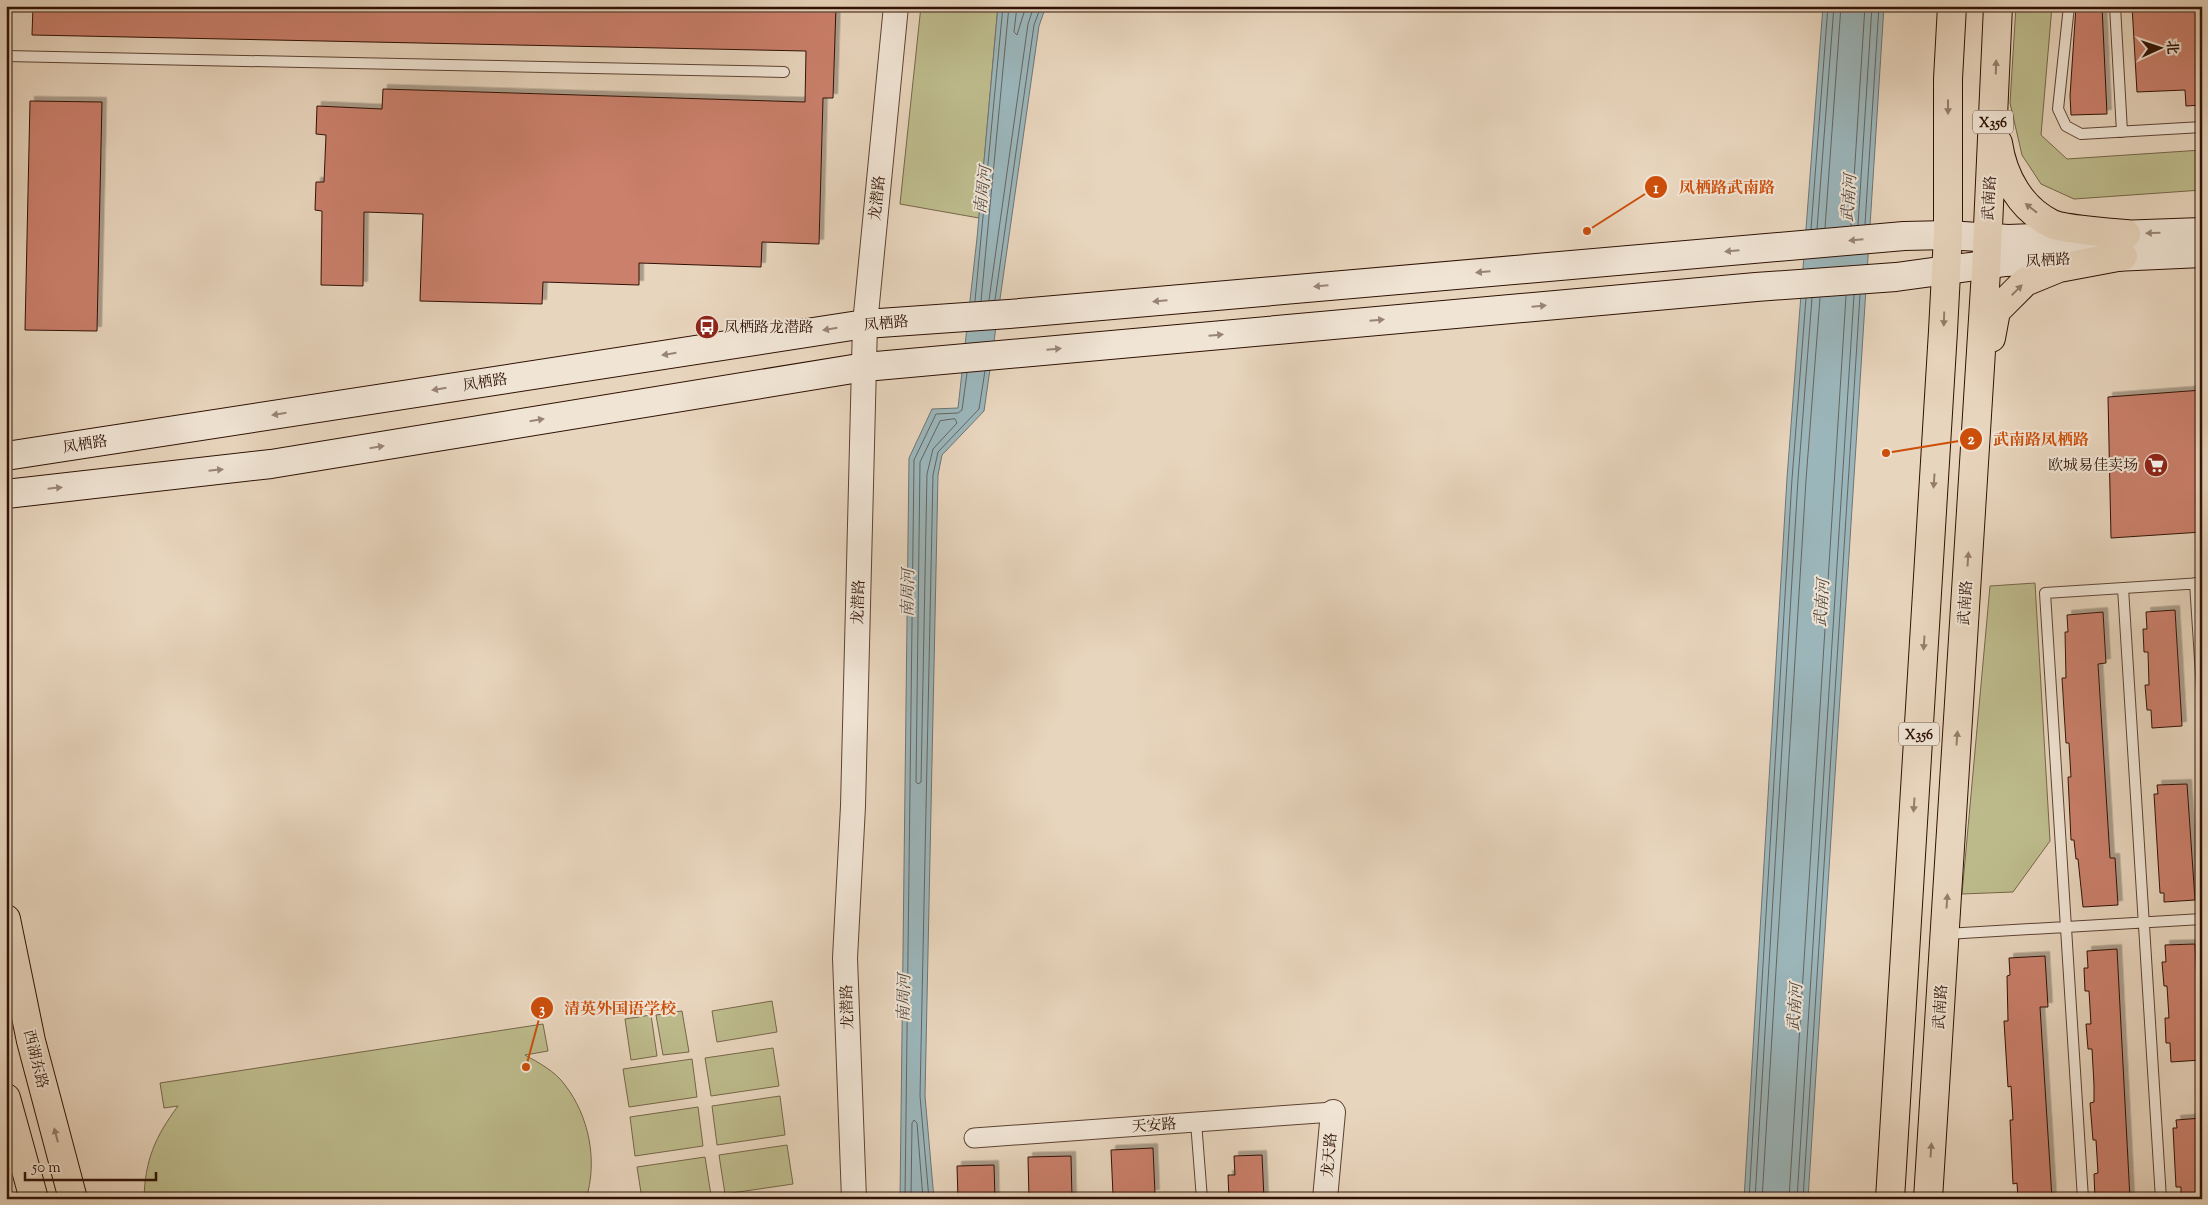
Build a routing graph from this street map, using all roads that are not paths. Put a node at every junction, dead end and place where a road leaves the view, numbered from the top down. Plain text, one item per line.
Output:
1 (896, 6) edge
2 (1952, 6) edge
3 (1998, 6) edge
4 (2069, 6) edge
5 (2115, 6) edge
6 (6, 56) edge
7 (784, 72) dead end
8 (1994, 104) junction
9 (2202, 127) edge
10 (2122, 132) junction
11 (2202, 232) edge
12 (1948, 235) junction
13 (2124, 245) junction
14 (1987, 252) junction
15 (2202, 253) edge
16 (1946, 270) junction
17 (864, 324) junction
18 (865, 367) junction
19 (1978, 398) junction
20 (6, 456) edge
21 (6, 494) edge
22 (2199, 583) edge
23 (2123, 588) junction
24 (2202, 690) edge
25 (6, 918) edge
26 (2202, 919) edge
27 (2144, 923) junction
28 (2066, 927) junction
29 (1945, 934) junction
30 (6, 1098) edge
31 (1333, 1112) joint
32 (1196, 1122) junction
33 (974, 1138) dead end
34 (34, 1199) edge
35 (73, 1199) edge
36 (854, 1199) edge
37 (1202, 1199) edge
38 (1325, 1199) edge
39 (1890, 1199) edge
40 (1928, 1199) edge
41 (2083, 1199) edge
42 (2161, 1199) edge

1 - 17 street, 龙潜路
2 -> 12 main road, X356
8 -> 3 main road, 武南路 / X356
4 - 10 lane
5 - 10 lane
6 - 7 lane
13 -> 8 main road
8 - 14 main road, 武南路 / X356
9 - 10 lane
11 -> 13 main road, 凤栖路
12 - 14 main road, 凤栖路
12 - 16 main road, X356
12 -> 17 main road, 凤栖路
13 - 14 main road, 凤栖路
13 - 15 main road, 凤栖路
19 -> 13 main road
14 - 16 main road, 凤栖路
14 - 19 main road, 武南路 / X356
18 -> 16 main road, 凤栖路
16 -> 39 main road, X356
17 - 18 street, 龙潜路
17 -> 20 main road, 凤栖路
21 -> 18 main road
18 - 36 street, 龙潜路
29 -> 19 main road, 武南路 / X356
22 - 23 lane
22 - 24 lane
23 - 27 lane
23 - 28 lane
35 -> 25 main road, 西湖东路
26 - 27 lane
27 - 28 lane
27 - 42 lane
28 - 29 lane
28 - 41 lane
40 -> 29 main road, 武南路 / X356
30 - 34 main road
31 - 32 street, 天安路
31 - 38 street, 龙天路
32 - 33 street, 天安路
32 - 37 lane

